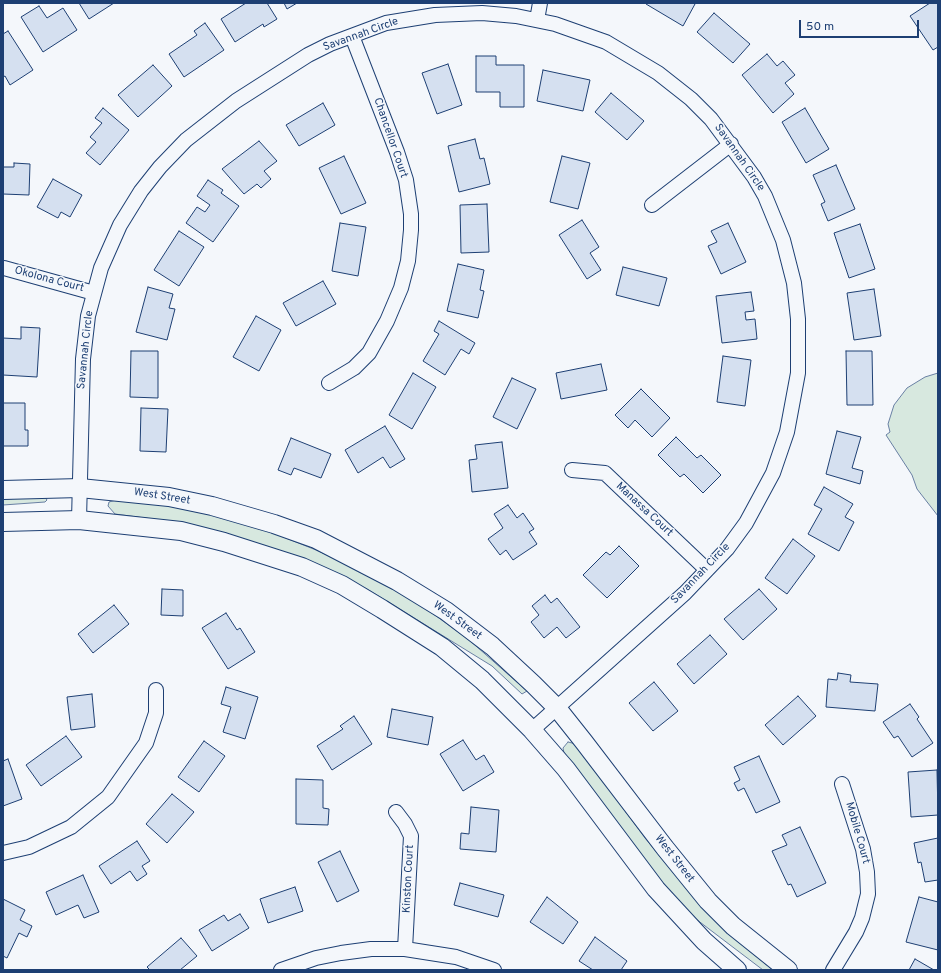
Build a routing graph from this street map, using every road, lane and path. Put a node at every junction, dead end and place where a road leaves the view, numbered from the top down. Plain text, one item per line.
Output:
1 (540, 3) edge
2 (537, 20) junction
3 (352, 36) junction
4 (732, 144) junction
5 (652, 205) dead end
6 (4, 268) dead end
7 (94, 293) junction
8 (329, 383) dead end
9 (572, 470) dead end
10 (80, 488) junction
11 (3, 490) edge
12 (79, 520) junction
13 (3, 522) edge
14 (707, 570) junction
15 (156, 690) dead end
16 (557, 708) junction
17 (532, 730) junction
18 (842, 784) dead end
19 (396, 812) dead end
20 (3, 853) edge
21 (405, 949) junction
22 (281, 970) edge
23 (494, 970) edge
24 (737, 970) edge
25 (788, 970) edge
26 (833, 970) edge

1 - 2 street
2 - 3 street, Savannah Circle
2 - 4 street, Savannah Circle
3 - 7 street, Savannah Circle
3 - 8 street, Chancellor Court
4 - 5 street
4 - 14 street, Savannah Circle
6 - 7 street, Okolona Court
7 - 10 street, Savannah Circle
9 - 14 street, Manassa Court
10 - 11 street, West Street
10 - 12 street, Savannah Circle
10 - 16 street, West Street
12 - 13 street
12 - 17 street
14 - 16 street, Savannah Circle
15 - 20 street
16 - 17 street, Savannah Circle
16 - 25 street, West Street
17 - 24 street
18 - 26 street, Mobile Court
19 - 21 street, Kinston Court
21 - 22 street
21 - 23 street

